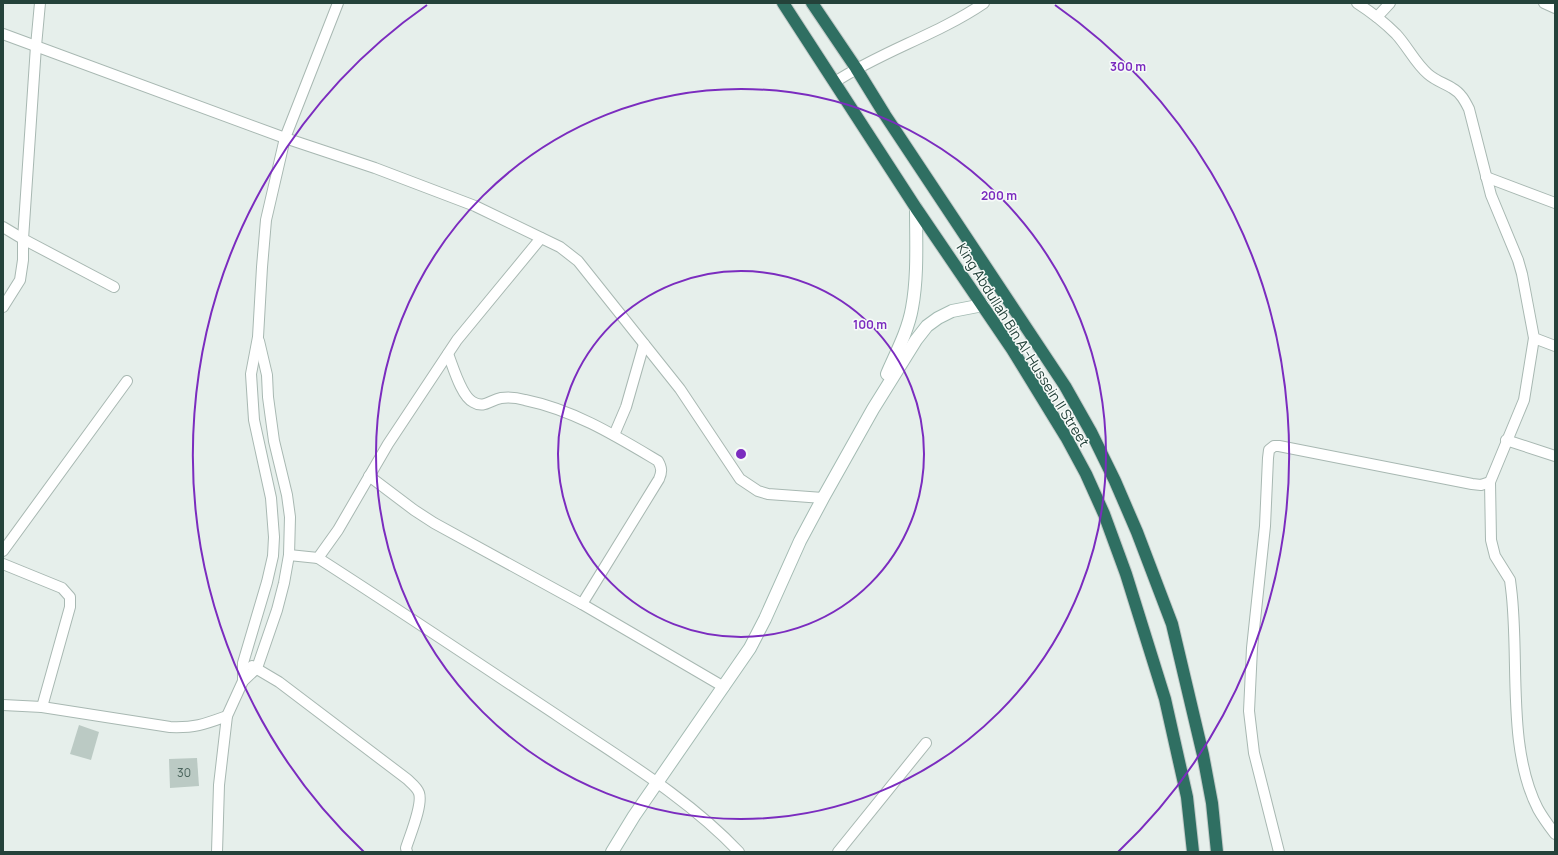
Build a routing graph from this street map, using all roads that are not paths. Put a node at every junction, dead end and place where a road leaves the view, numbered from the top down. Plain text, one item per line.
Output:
1 (40, 3) edge
2 (338, 3) edge
3 (783, 3) edge
4 (812, 3) edge
5 (984, 3) edge
6 (1357, 3) edge
7 (1390, 3) edge
8 (1544, 3) edge
9 (1555, 8) edge
10 (1377, 17) junction
11 (3, 34) edge
12 (36, 46) junction
13 (856, 68) junction
14 (835, 82) junction
15 (285, 138) junction
16 (1486, 177) junction
17 (1555, 203) edge
18 (916, 208) junction
19 (3, 227) edge
20 (541, 238) junction
21 (23, 239) junction
22 (114, 287) dead end
23 (982, 305) junction
24 (3, 307) edge
25 (258, 337) junction
26 (1534, 338) junction
27 (644, 344) junction
28 (1555, 346) edge
29 (448, 354) junction
30 (127, 382) dead end
31 (873, 409) junction
32 (614, 435) junction
33 (1506, 440) junction
34 (1555, 456) edge
35 (369, 476) junction
36 (1490, 482) junction
37 (823, 498) junction
38 (3, 551) edge
39 (289, 555) junction
40 (318, 558) junction
41 (3, 564) edge
42 (582, 604) junction
43 (243, 663) junction
44 (257, 668) junction
45 (244, 681) junction
46 (724, 687) junction
47 (3, 705) edge
48 (42, 707) junction
49 (227, 716) junction
50 (926, 743) dead end
51 (657, 783) junction
52 (1555, 834) edge
53 (217, 852) edge
54 (407, 852) edge
55 (612, 852) edge
56 (739, 852) edge
57 (838, 852) edge
58 (1193, 852) edge
59 (1217, 852) edge
60 (1279, 852) edge

1 - 12 street
2 - 15 street
3 - 14 highway, King Abdullah Bin Al-Hussein II Street
4 - 13 highway, King Abdullah Bin Al-Hussein II Street
5 - 13 street
6 - 10 street
7 - 10 street
8 - 9 street
10 - 16 street
11 - 12 street
12 - 15 street
12 - 21 street
13 - 14 street
13 - 59 highway, King Abdullah Bin Al-Hussein II Street
14 - 18 highway, King Abdullah Bin Al-Hussein II Street
15 - 20 street
15 - 25 street
16 - 17 street
16 - 26 street
18 - 23 highway, King Abdullah Bin Al-Hussein II Street
18 - 31 street
19 - 21 street
20 - 27 street
20 - 29 street
21 - 22 street
21 - 24 street
23 - 31 street
23 - 58 highway, King Abdullah Bin Al-Hussein II Street
25 - 39 street
25 - 43 street
26 - 28 street
26 - 33 street
27 - 32 street
27 - 37 street
29 - 32 street
29 - 35 street
30 - 38 street
31 - 37 street
32 - 42 street
33 - 34 street
33 - 36 street
35 - 40 street
35 - 42 street
36 - 52 street
36 - 60 street
37 - 46 street
39 - 40 street
39 - 44 street
40 - 51 street
41 - 48 street
42 - 46 street
43 - 44 street
43 - 45 street
44 - 45 street
44 - 54 street
45 - 49 street
46 - 51 street
47 - 48 street
48 - 49 street
49 - 53 street
50 - 57 street
51 - 55 street
51 - 56 street

